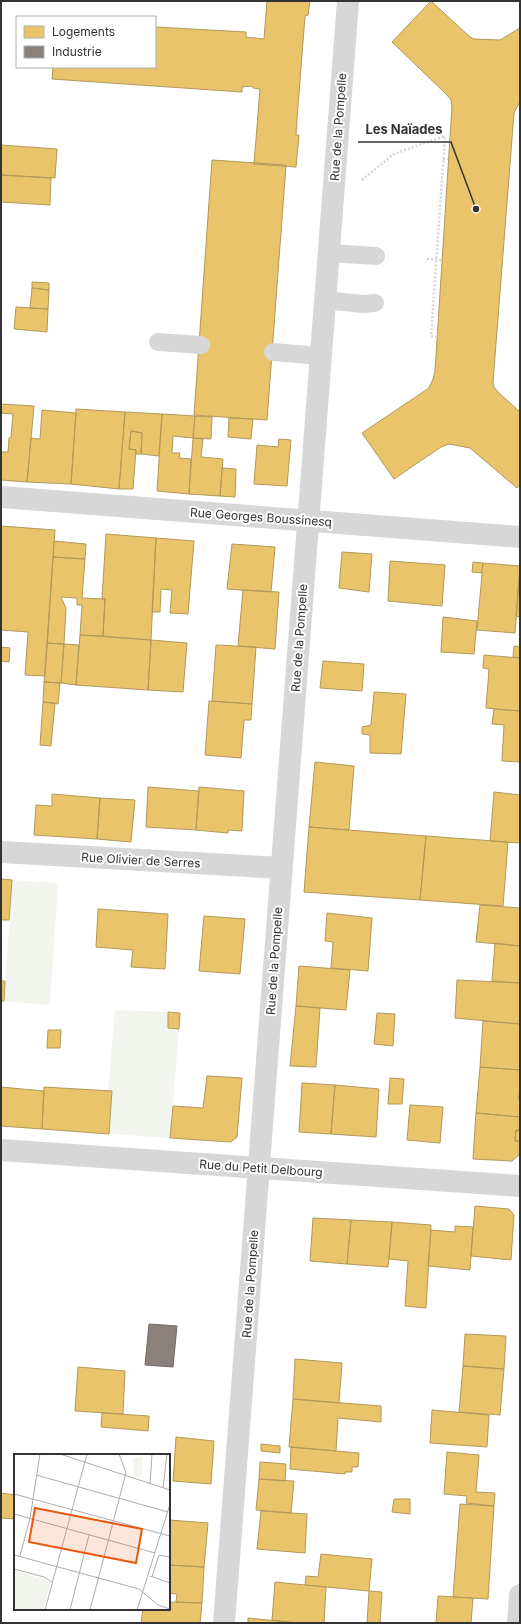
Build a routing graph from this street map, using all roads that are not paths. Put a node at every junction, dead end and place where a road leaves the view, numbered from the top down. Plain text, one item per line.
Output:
1 (348, 1) edge
2 (329, 253) junction
3 (376, 256) dead end
4 (325, 300) junction
5 (375, 303) dead end
6 (158, 342) dead end
7 (201, 345) dead end
8 (273, 352) dead end
9 (321, 356) junction
10 (1, 497) edge
11 (308, 521) junction
12 (520, 537) edge
13 (1, 852) edge
14 (282, 868) junction
15 (1, 1150) edge
16 (259, 1168) junction
17 (520, 1186) edge
18 (520, 1595) edge
19 (224, 1623) edge
20 (518, 1623) edge

1 - 2 street, Rue de la Pompelle
2 - 3 lane
2 - 4 street, Rue de la Pompelle
4 - 5 lane
4 - 9 street, Rue de la Pompelle
6 - 7 lane
8 - 9 lane
9 - 11 street, Rue de la Pompelle
10 - 11 street, Rue Georges Boussinesq
11 - 12 street, Rue Georges Boussinesq
11 - 14 street, Rue de la Pompelle
13 - 14 street, Rue Olivier de Serres
14 - 16 street, Rue de la Pompelle
15 - 16 street, Rue du Petit Delbourg
16 - 17 street, Rue du Petit Delbourg
16 - 19 street, Rue de la Pompelle
18 - 20 street

